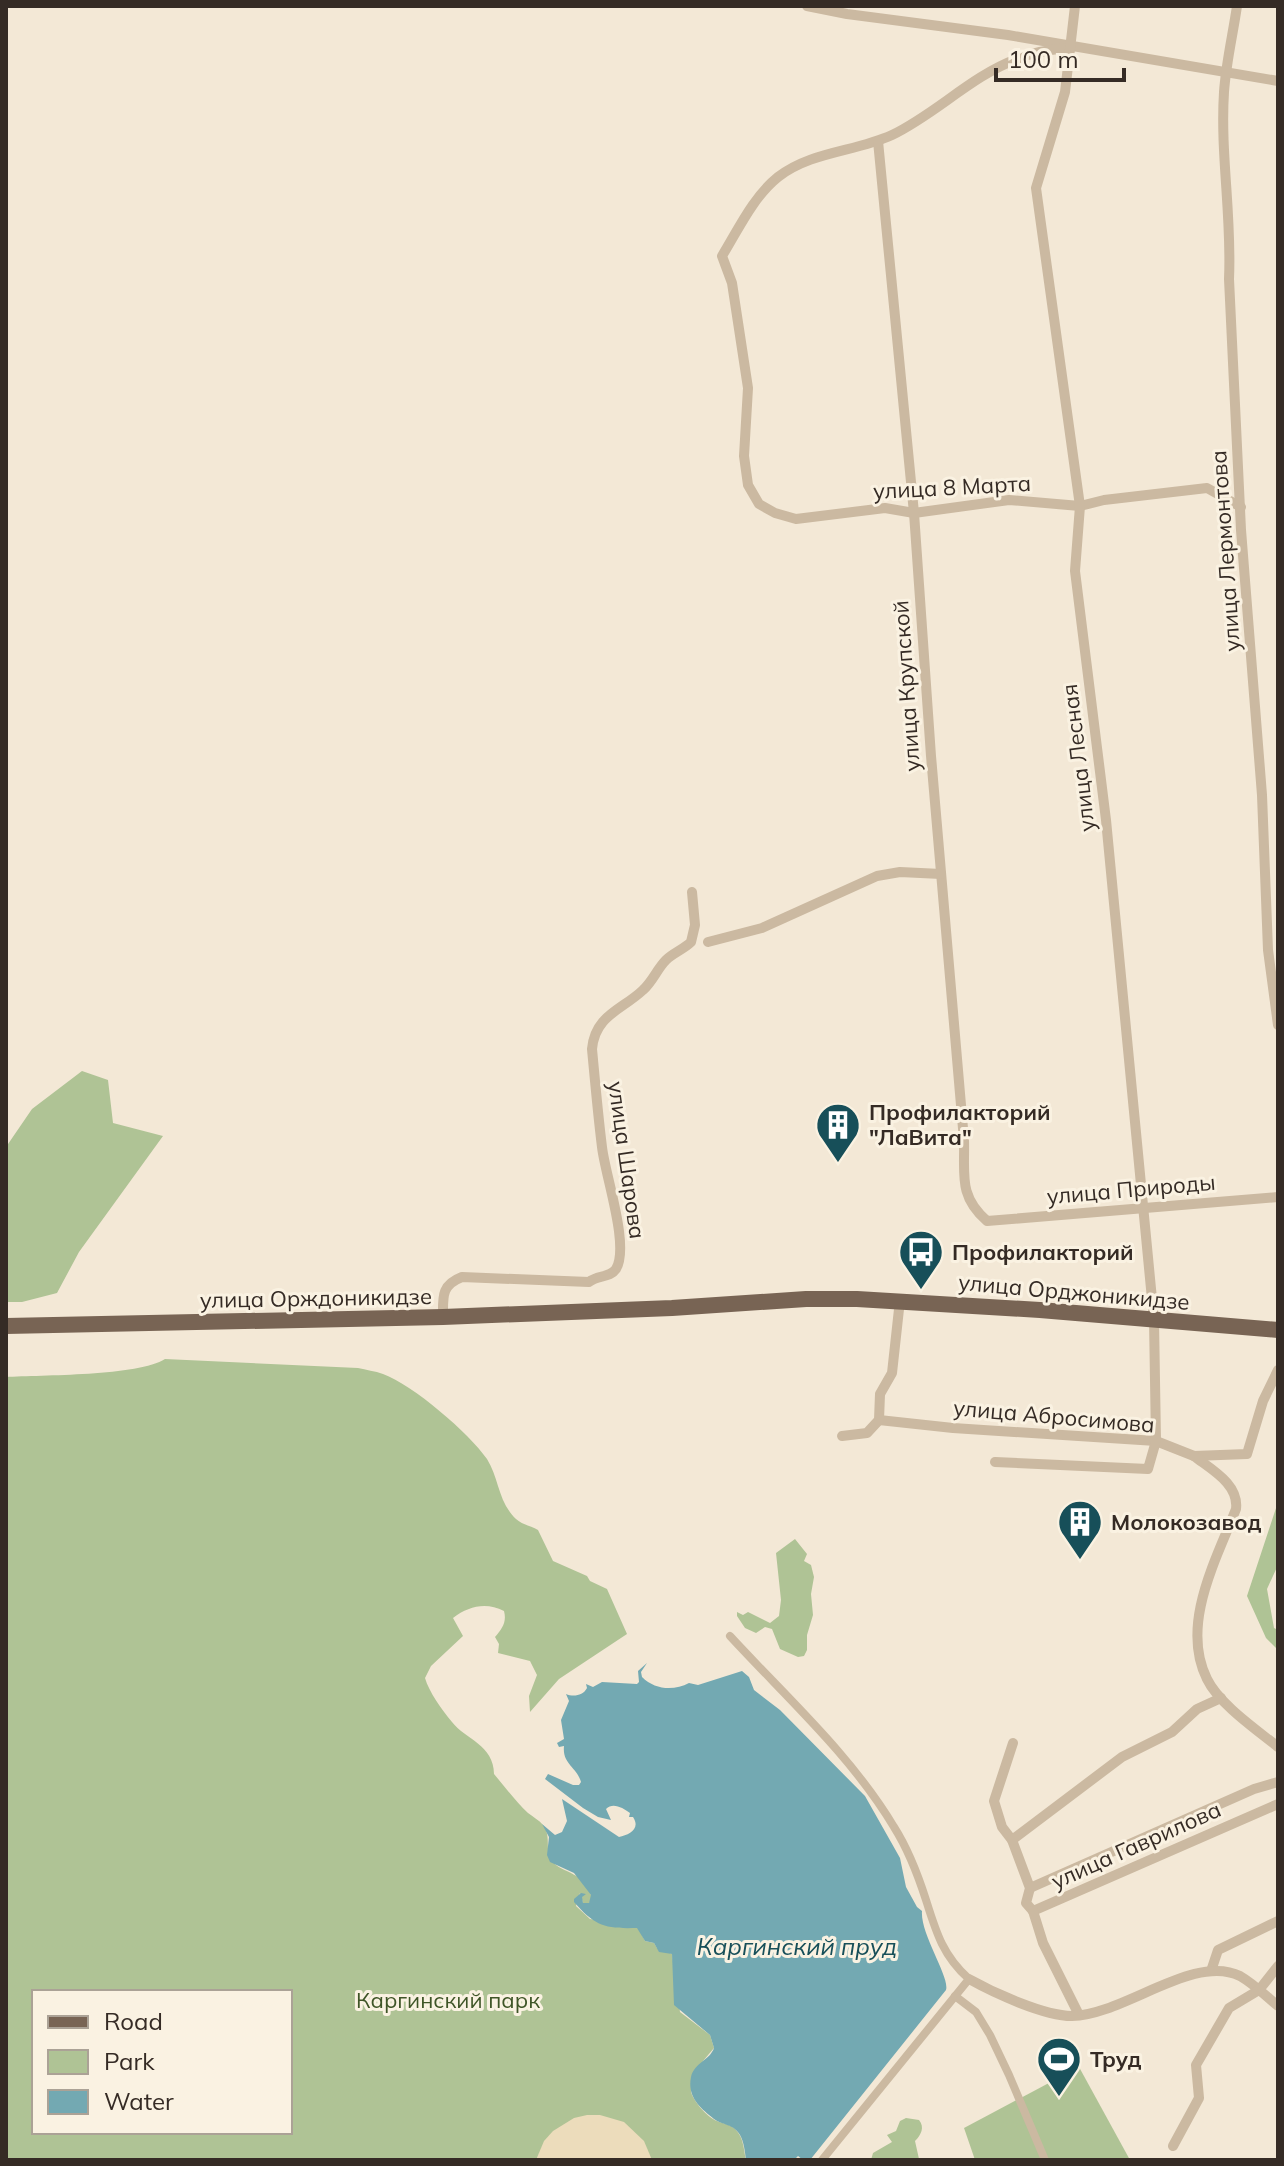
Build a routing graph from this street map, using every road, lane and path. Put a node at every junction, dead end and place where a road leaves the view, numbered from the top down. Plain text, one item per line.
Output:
1 (807, 6) edge
2 (1075, 6) edge
3 (1237, 6) edge
4 (1071, 48) junction
5 (1226, 73) junction
6 (1278, 81) edge
7 (878, 141) junction
8 (1080, 506) junction
9 (1241, 507) junction
10 (914, 513) junction
11 (941, 874) junction
12 (692, 892) dead end
13 (708, 942) dead end
14 (1278, 1025) edge
15 (1278, 1197) edge
16 (1143, 1209) junction
17 (987, 1221) joint
18 (900, 1300) junction
19 (626, 1308) joint
20 (443, 1317) junction
21 (1154, 1320) junction
22 (6, 1326) edge
23 (1278, 1330) edge
24 (1278, 1370) edge
25 (879, 1420) junction
26 (842, 1436) dead end
27 (1156, 1441) junction
28 (1194, 1456) junction
29 (995, 1462) dead end
30 (730, 1636) dead end
31 (1221, 1698) junction
32 (1013, 1743) dead end
33 (1278, 1747) edge
34 (1278, 1782) edge
35 (1278, 1804) edge
36 (1012, 1840) junction
37 (1030, 1888) junction
38 (1033, 1911) junction
39 (1278, 1921) edge
40 (1278, 1966) edge
41 (1211, 1971) junction
42 (969, 1979) junction
43 (1259, 1990) junction
44 (955, 1996) junction
45 (1278, 2006) edge
46 (1079, 2015) junction
47 (1173, 2146) dead end
48 (822, 2160) edge
49 (1045, 2160) edge

1 - 4 street
2 - 4 street, улица Лесная
3 - 5 street, улица Лермонтова
4 - 5 street
4 - 7 street
4 - 8 street, улица Лесная
5 - 6 street
5 - 9 street, улица Лермонтова
7 - 10 street, улица Крупской
7 - 10 street, улица 8 Марта
8 - 9 street, улица 8 Марта
8 - 10 street, улица 8 Марта
8 - 16 street, улица Лесная
9 - 14 street, улица Лермонтова
10 - 11 street, улица Крупской
11 - 13 street
11 - 17 street, улица Крупской
12 - 20 street, улица Шарова
15 - 16 street, улица Природы
16 - 17 street, улица Природы
16 - 21 street, улица Лесная
18 - 19 main road, улица Орджоникидзе
18 - 21 main road, улица Орджоникидзе
18 - 25 street
19 - 20 main road, улица Орждоникидзе
20 - 22 main road, улица Орждоникидзе
21 - 23 main road, улица Орджоникидзе
21 - 27 street, улица Лесная
24 - 28 street, улица Абросимова
25 - 26 street
25 - 27 street, улица Абросимова
27 - 28 street, улица Абросимова
27 - 29 street, улица Лесная
28 - 31 street
30 - 42 street
31 - 33 street
31 - 36 street
32 - 36 street, улица Гаврилова
34 - 37 street, улица Гаврилова
35 - 38 street, улица Гаврилова
36 - 37 street, улица Гаврилова
37 - 38 street, улица Гаврилова
38 - 46 street
39 - 41 street
40 - 43 street
41 - 43 street
41 - 46 street
42 - 44 street
42 - 46 street
43 - 45 street
43 - 47 street
44 - 48 street
44 - 49 street

